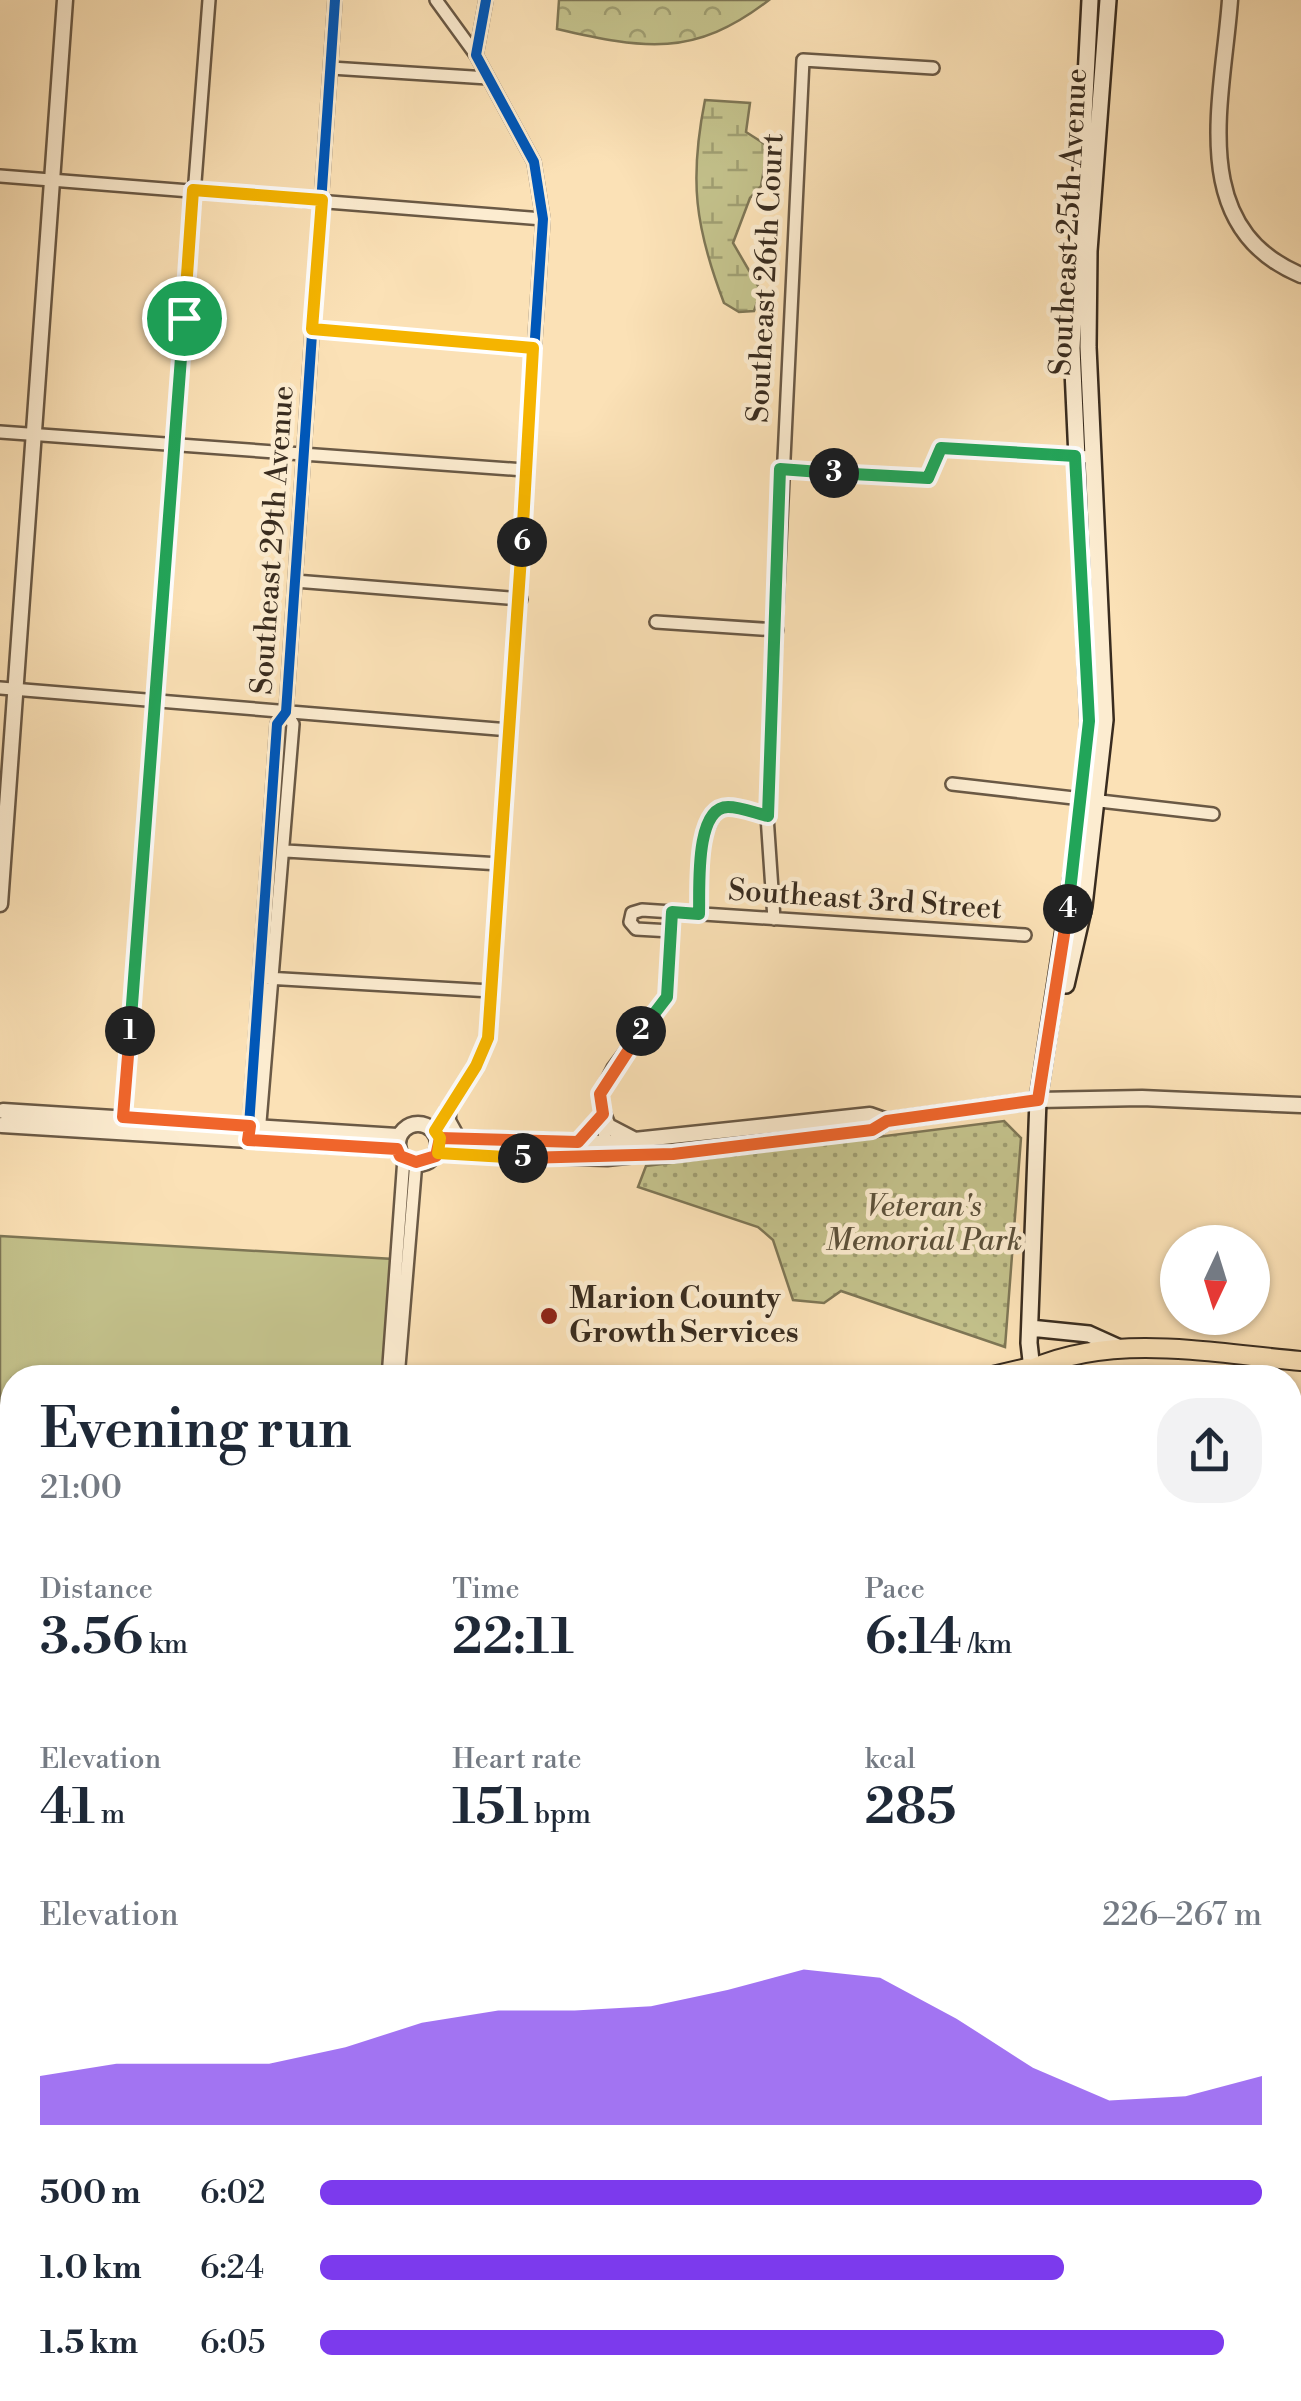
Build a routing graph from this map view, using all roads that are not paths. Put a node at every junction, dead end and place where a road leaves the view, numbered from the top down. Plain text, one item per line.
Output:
1 (65, 0) edge
2 (209, 0) edge
3 (335, 0) edge
4 (436, 0) edge
5 (486, 0) edge
6 (1090, 0) edge
7 (1108, 0) edge
8 (1230, 0) edge
9 (476, 55) junction
10 (331, 68) junction
11 (933, 68) dead end
12 (488, 78) junction
13 (0, 176) edge
14 (52, 179) junction
15 (193, 190) junction
16 (322, 200) junction
17 (544, 218) junction
18 (1301, 275) edge
19 (312, 329) junction
20 (533, 348) junction
21 (0, 432) edge
22 (36, 434) junction
23 (174, 445) junction
24 (304, 454) junction
25 (1083, 457) junction
26 (780, 469) junction
27 (524, 470) junction
28 (295, 581) junction
29 (521, 598) junction
30 (656, 622) dead end
31 (777, 630) junction
32 (8, 689) edge
33 (154, 700) junction
34 (286, 712) junction
35 (510, 730) junction
36 (952, 784) dead end
37 (1091, 799) junction
38 (1213, 814) dead end
39 (768, 816) junction
40 (286, 851) junction
41 (500, 864) junction
42 (0, 904) edge
43 (672, 912) junction
44 (699, 914) junction
45 (774, 919) junction
46 (671, 931) junction
47 (1025, 935) dead end
48 (266, 978) junction
49 (491, 991) junction
50 (1038, 1100) junction
51 (1301, 1105) edge
52 (448, 1110) junction
53 (603, 1114) junction
54 (1, 1117) edge
55 (123, 1117) junction
56 (887, 1121) junction
57 (254, 1133) junction
58 (458, 1139) junction
59 (639, 1140) junction
60 (438, 1141) junction
61 (578, 1142) junction
62 (606, 1150) junction
63 (403, 1151) junction
64 (1030, 1328) junction
65 (1120, 1348) junction
66 (1301, 1361) edge
67 (389, 1365) edge
68 (398, 1365) edge
69 (1032, 1365) edge
70 (1048, 1365) edge

1 - 14 street
2 - 15 street
3 - 10 street, Southeast 29th Avenue
4 - 9 street
5 - 9 street
6 - 25 main road, Southeast 25th Avenue
7 - 25 main road, Southeast 25th Avenue
8 - 18 street
9 - 12 street
10 - 12 street
10 - 16 street, Southeast 29th Avenue
11 - 26 street, Southeast 26th Court
12 - 17 street
13 - 14 street
14 - 15 street
14 - 22 street
15 - 16 street
15 - 23 street
16 - 17 street
16 - 19 street, Southeast 29th Avenue
17 - 20 street
19 - 20 street
19 - 24 street, Southeast 29th Avenue
20 - 27 street
21 - 22 street
22 - 23 street
22 - 32 street
23 - 24 street
23 - 33 street
24 - 27 street
24 - 28 street, Southeast 29th Avenue
25 - 26 street
25 - 37 main road, Southeast 25th Avenue
26 - 31 street, Southeast 26th Court
27 - 29 street
28 - 29 street
28 - 34 street, Southeast 29th Avenue
29 - 35 street
30 - 31 street
31 - 39 street, Southeast 26th Court
32 - 33 street
32 - 42 street
33 - 34 street
33 - 55 street
34 - 35 street
34 - 40 street, Southeast 29th Avenue
34 - 48 street, Southeast 29th Avenue
35 - 41 street
36 - 37 street
37 - 38 street
37 - 50 main road, Southeast 25th Avenue
39 - 44 street
39 - 45 street, Southeast 26th Court
40 - 41 street
40 - 48 street, Southeast 29th Avenue
41 - 49 street
43 - 44 street, Southeast 3rd Street
43 - 46 street
43 - 46 street, Southeast 3rd Street
44 - 45 street, Southeast 3rd Street
45 - 47 street, Southeast 3rd Street
46 - 53 street
48 - 49 street
48 - 57 street, Southeast 29th Avenue
49 - 52 street
50 - 51 street
50 - 56 street
50 - 64 main road, Southeast 25th Avenue
52 - 58 street
52 - 60 street
53 - 59 street
53 - 61 street
53 - 62 street
54 - 55 street
54 - 57 street
55 - 57 street
56 - 59 street
56 - 62 street
57 - 63 street
58 - 60 street
58 - 61 street
59 - 62 street
60 - 62 street
60 - 63 street
60 - 63 street
61 - 62 street
63 - 67 street
63 - 68 street
64 - 65 main road
64 - 69 main road, Southeast 25th Avenue
65 - 66 main road
65 - 70 main road

